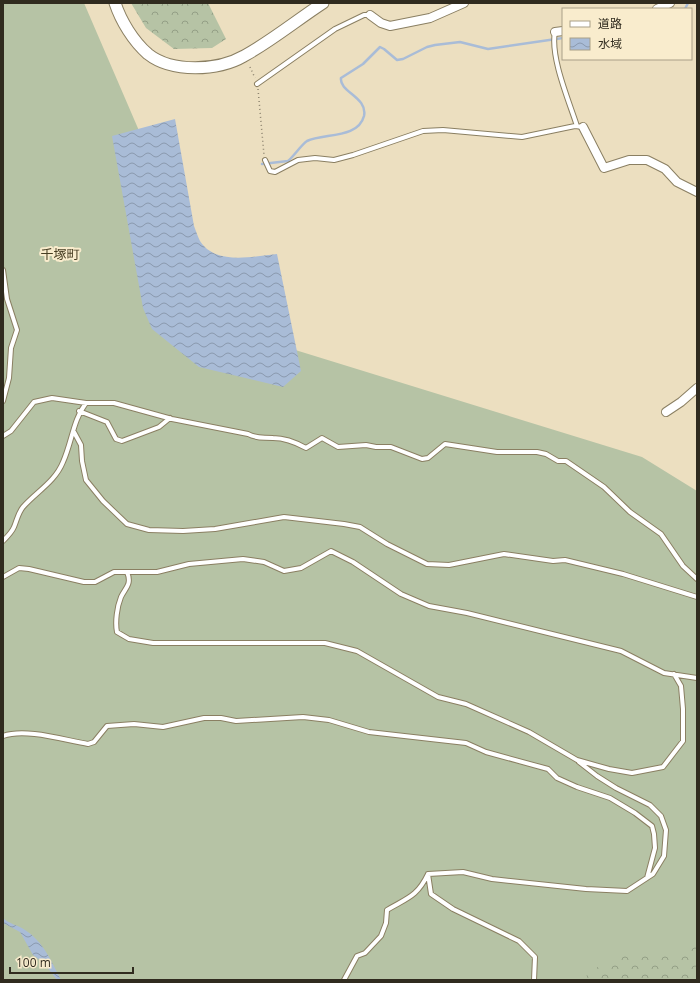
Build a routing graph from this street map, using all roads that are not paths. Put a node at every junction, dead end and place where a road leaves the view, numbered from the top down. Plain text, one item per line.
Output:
1 (115, 3) edge
2 (322, 3) edge
3 (464, 3) edge
4 (670, 3) edge
5 (658, 8) edge
6 (370, 15) joint
7 (559, 31) edge
8 (257, 84) road end
9 (580, 127) junction
10 (265, 160) road end
11 (697, 192) edge
12 (3, 270) edge
13 (697, 388) edge
14 (3, 401) edge
15 (86, 403) junction
16 (79, 411) junction
17 (666, 412) dead end
18 (170, 418) junction
19 (74, 432) junction
20 (3, 436) edge
21 (3, 541) edge
22 (127, 572) junction
23 (3, 577) edge
24 (697, 578) edge
25 (697, 597) edge
26 (674, 674) junction
27 (697, 678) edge
28 (3, 736) edge
29 (577, 760) junction
30 (428, 874) junction
31 (647, 878) junction
32 (344, 980) edge
33 (534, 980) edge

1 - 2 street
3 - 6 street
4 - 5 street
6 - 8 lane
7 - 9 lane
9 - 10 lane
9 - 11 street
12 - 14 lane
13 - 17 street
15 - 16 lane
15 - 18 lane
15 - 20 lane
16 - 18 lane
16 - 19 lane
18 - 24 lane
19 - 21 lane
19 - 25 lane
22 - 23 lane
22 - 26 lane
22 - 29 lane
26 - 27 lane
26 - 29 lane
28 - 31 lane
29 - 31 lane
30 - 31 lane
30 - 32 lane
30 - 33 lane

